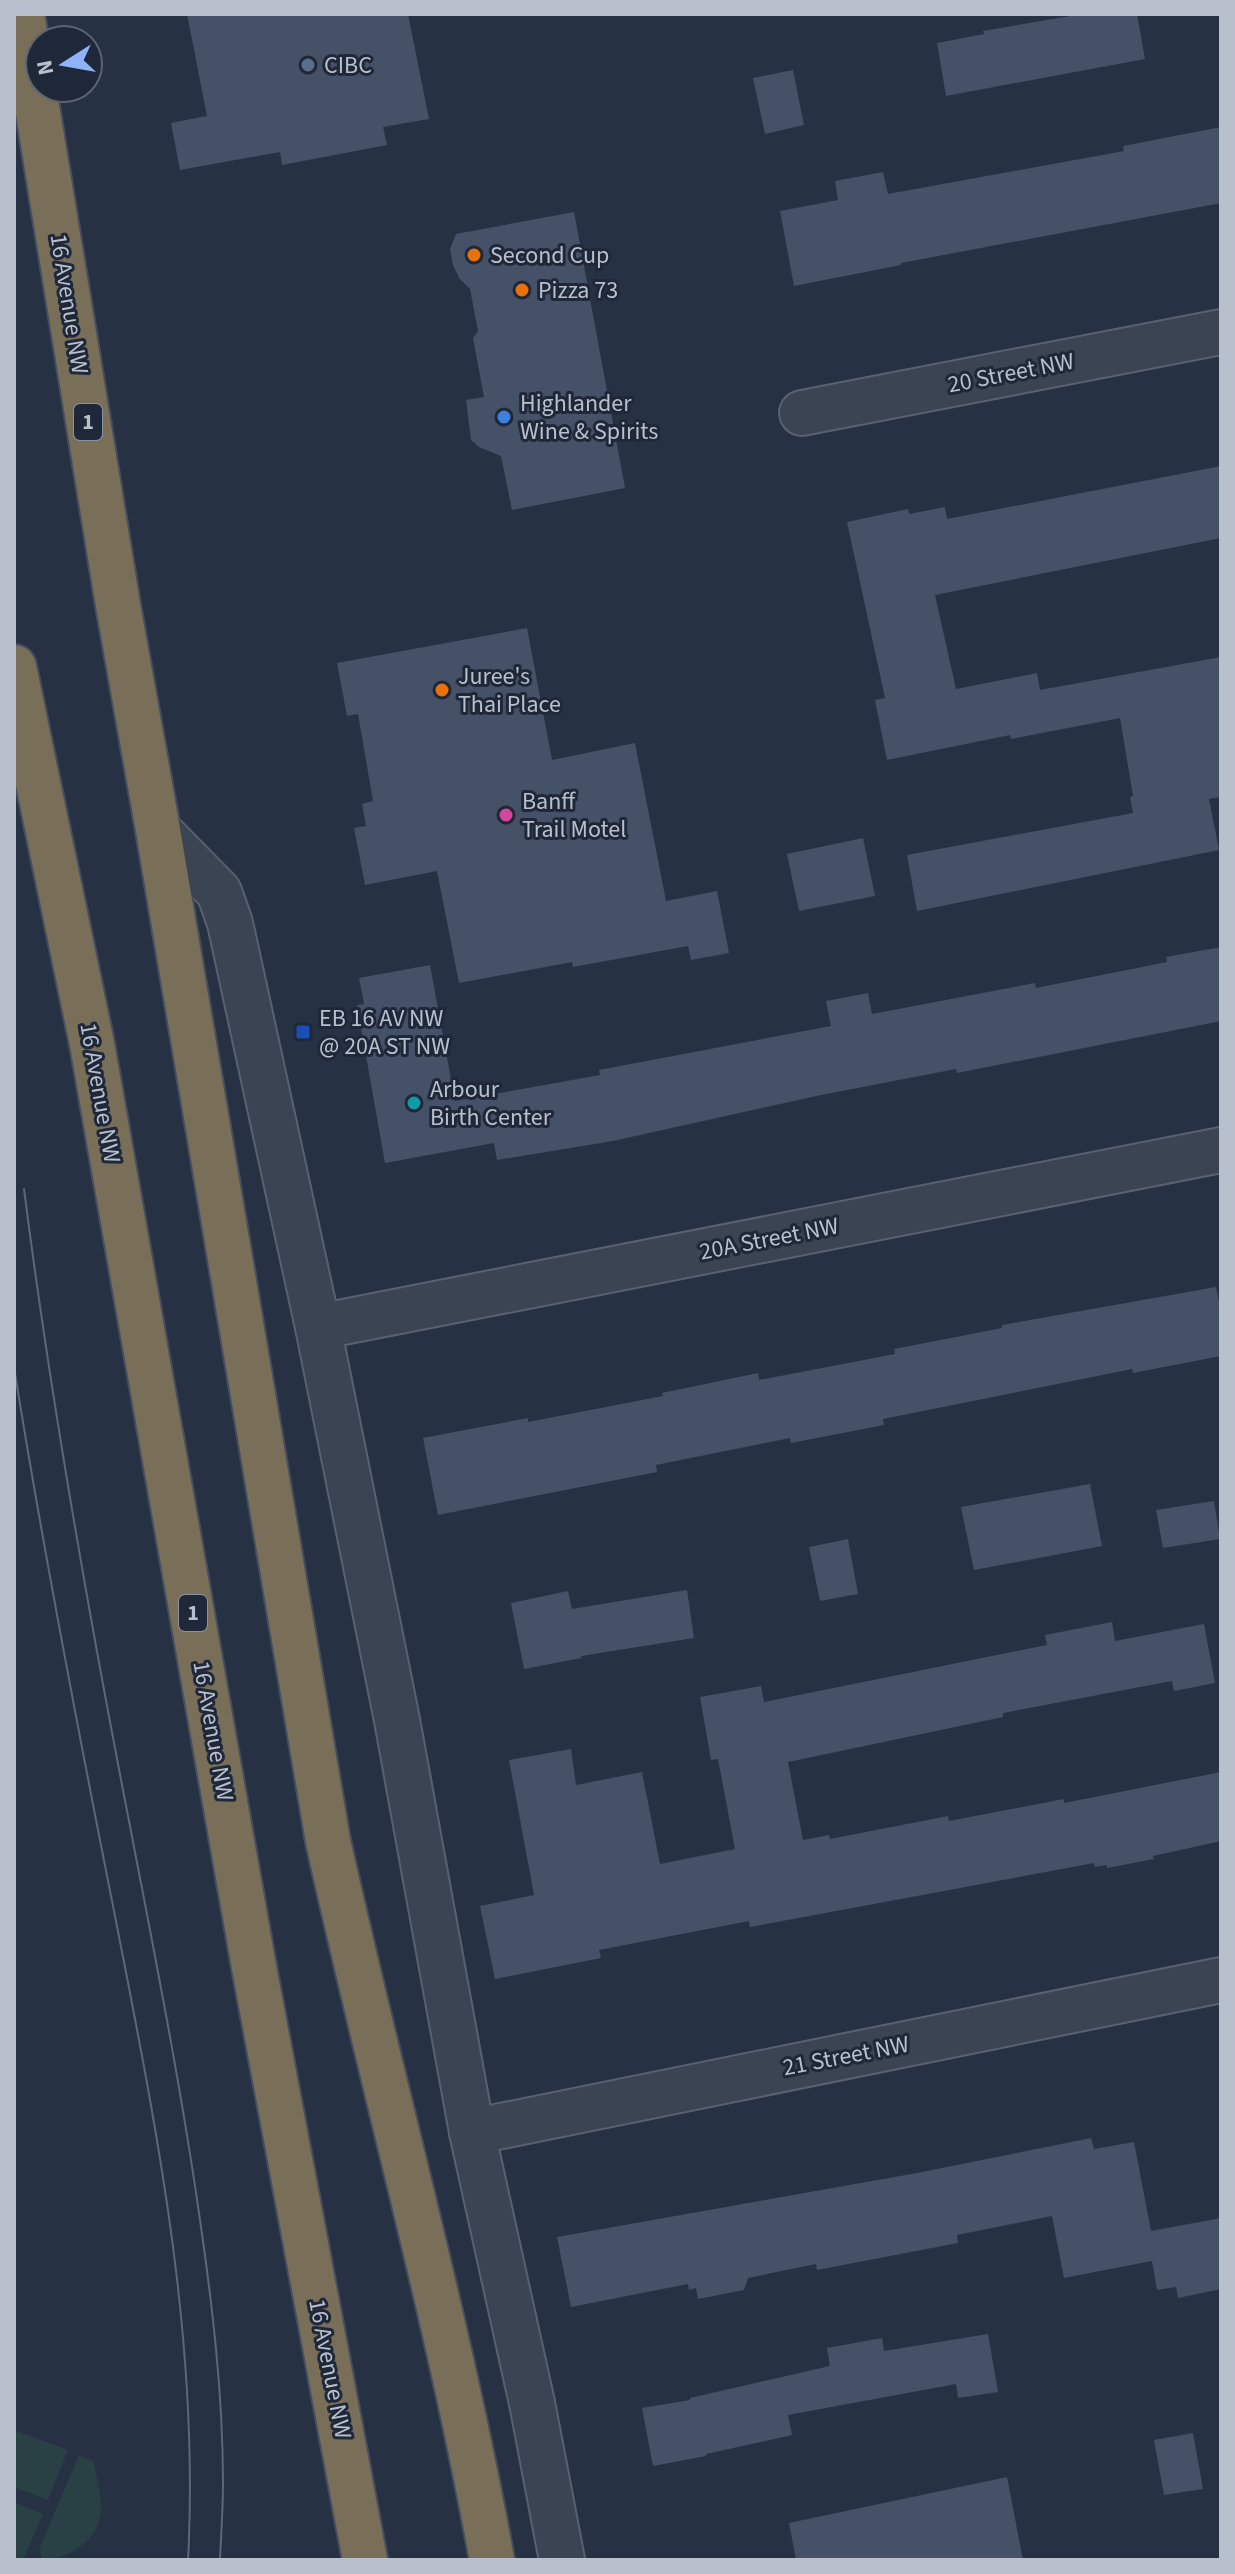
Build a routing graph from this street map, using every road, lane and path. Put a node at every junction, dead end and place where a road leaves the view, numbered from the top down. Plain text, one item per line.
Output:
1 (22, 14) edge
2 (1221, 332) edge
3 (802, 413) dead end
4 (14, 667) edge
5 (158, 830) junction
6 (1221, 1150) edge
7 (318, 1327) junction
8 (1221, 1980) edge
9 (472, 2132) junction
10 (365, 2560) edge
11 (492, 2560) edge
12 (562, 2560) edge

1 - 5 highway, 16 Avenue NW / 1
2 - 3 street, 20 Street NW
4 - 10 highway, 16 Avenue NW / 1
5 - 7 street
5 - 11 highway, 16 Avenue NW / 1
6 - 7 street, 20A Street NW
7 - 9 street
8 - 9 street, 21 Street NW
9 - 12 street

